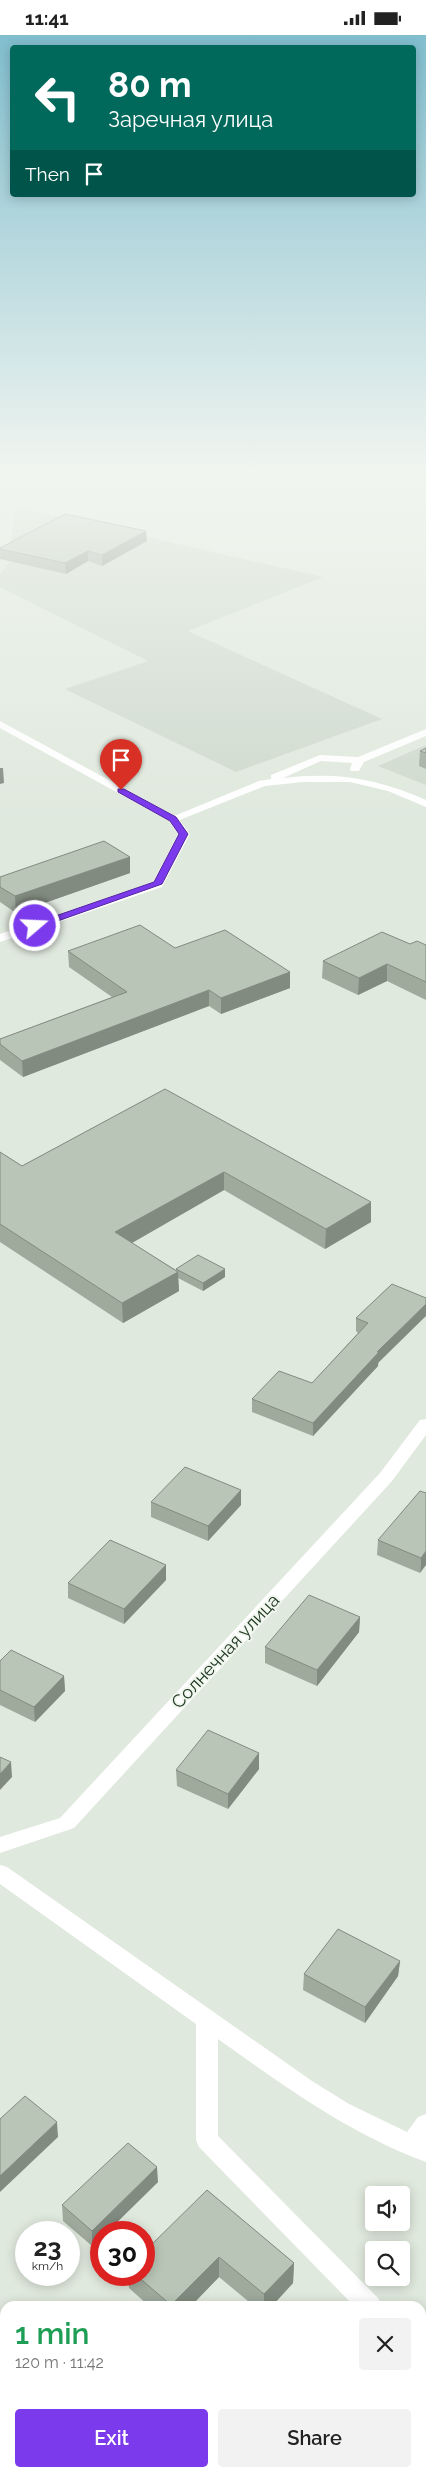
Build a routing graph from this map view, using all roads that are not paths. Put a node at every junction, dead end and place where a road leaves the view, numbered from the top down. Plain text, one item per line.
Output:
1 (0, 724) edge
2 (426, 732) edge
3 (359, 760) junction
4 (350, 779) junction
5 (262, 783) junction
6 (426, 804) edge
7 (173, 819) junction
8 (0, 938) edge
9 (426, 1424) edge
10 (0, 1845) edge
11 (0, 1873) edge
12 (207, 2020) junction
13 (426, 2124) edge
14 (419, 2148) edge
15 (365, 2301) edge

1 - 7 street
2 - 3 street
3 - 4 street
3 - 5 street
4 - 5 street
4 - 6 street
5 - 7 street
7 - 8 street
9 - 10 street, Солнечная улица
11 - 12 street
12 - 14 street
12 - 15 street
13 - 14 street

